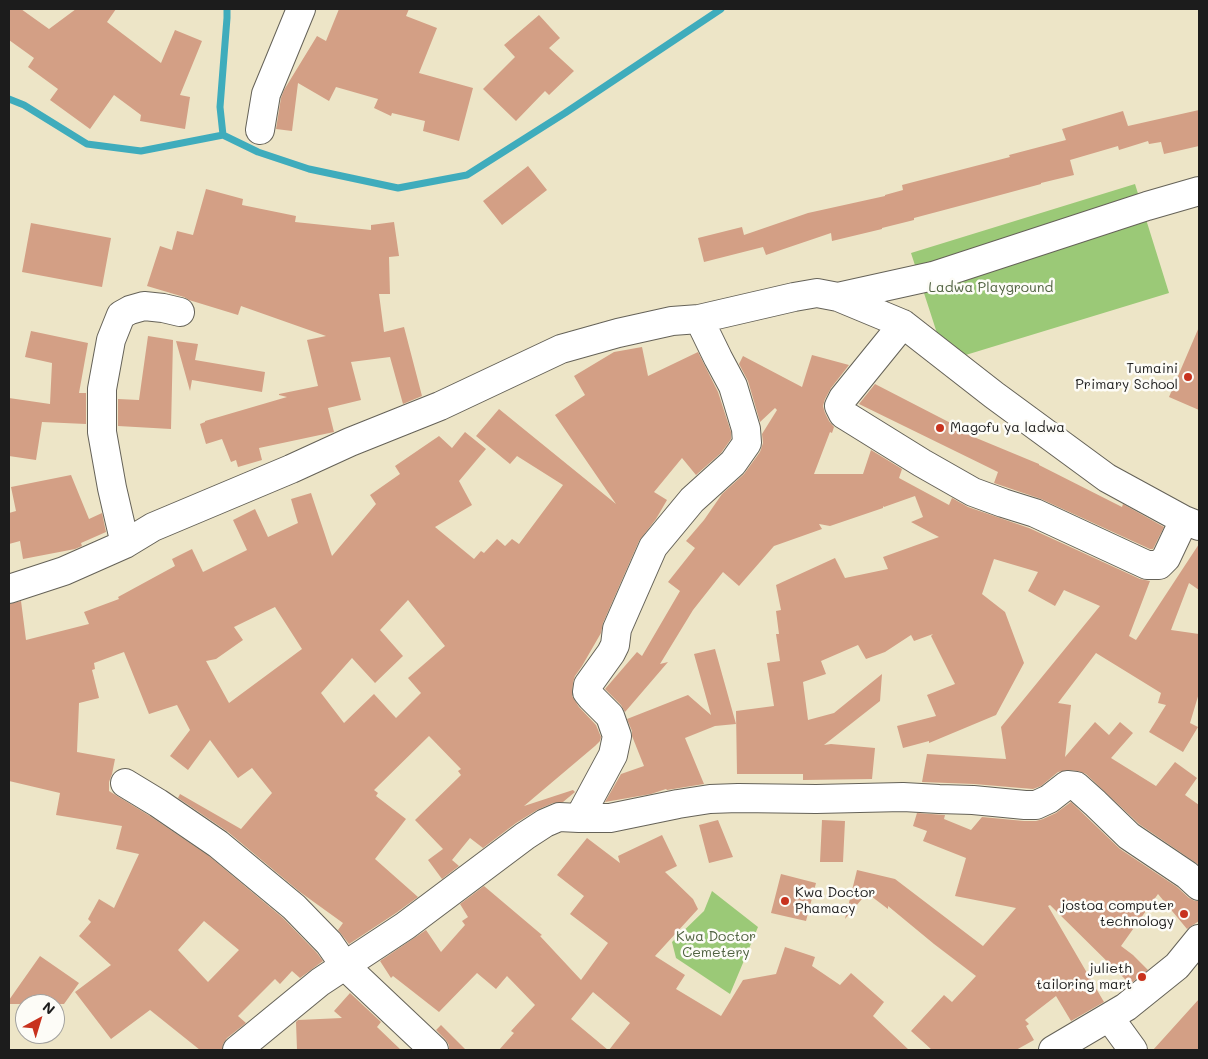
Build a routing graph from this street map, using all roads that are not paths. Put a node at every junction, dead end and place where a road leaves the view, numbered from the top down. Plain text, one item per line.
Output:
1 (301, 9) edge
2 (260, 130) dead end
3 (1199, 191) edge
4 (838, 297) junction
5 (180, 312) dead end
6 (700, 319) junction
7 (903, 324) junction
8 (1192, 523) edge
9 (125, 544) junction
10 (9, 589) edge
11 (125, 783) dead end
12 (578, 818) junction
13 (1199, 886) edge
14 (1199, 940) edge
15 (345, 966) junction
16 (1109, 1017) junction
17 (237, 1050) edge
18 (434, 1050) edge
19 (1053, 1050) edge
20 (1133, 1050) edge

1 - 2 street
3 - 4 street
4 - 6 street
4 - 7 street
5 - 9 street
6 - 9 street
6 - 12 street
7 - 8 street
7 - 8 street
9 - 10 street
11 - 15 street
12 - 13 street
12 - 15 street
14 - 16 street
15 - 17 street
15 - 18 street
16 - 19 street
16 - 20 street

